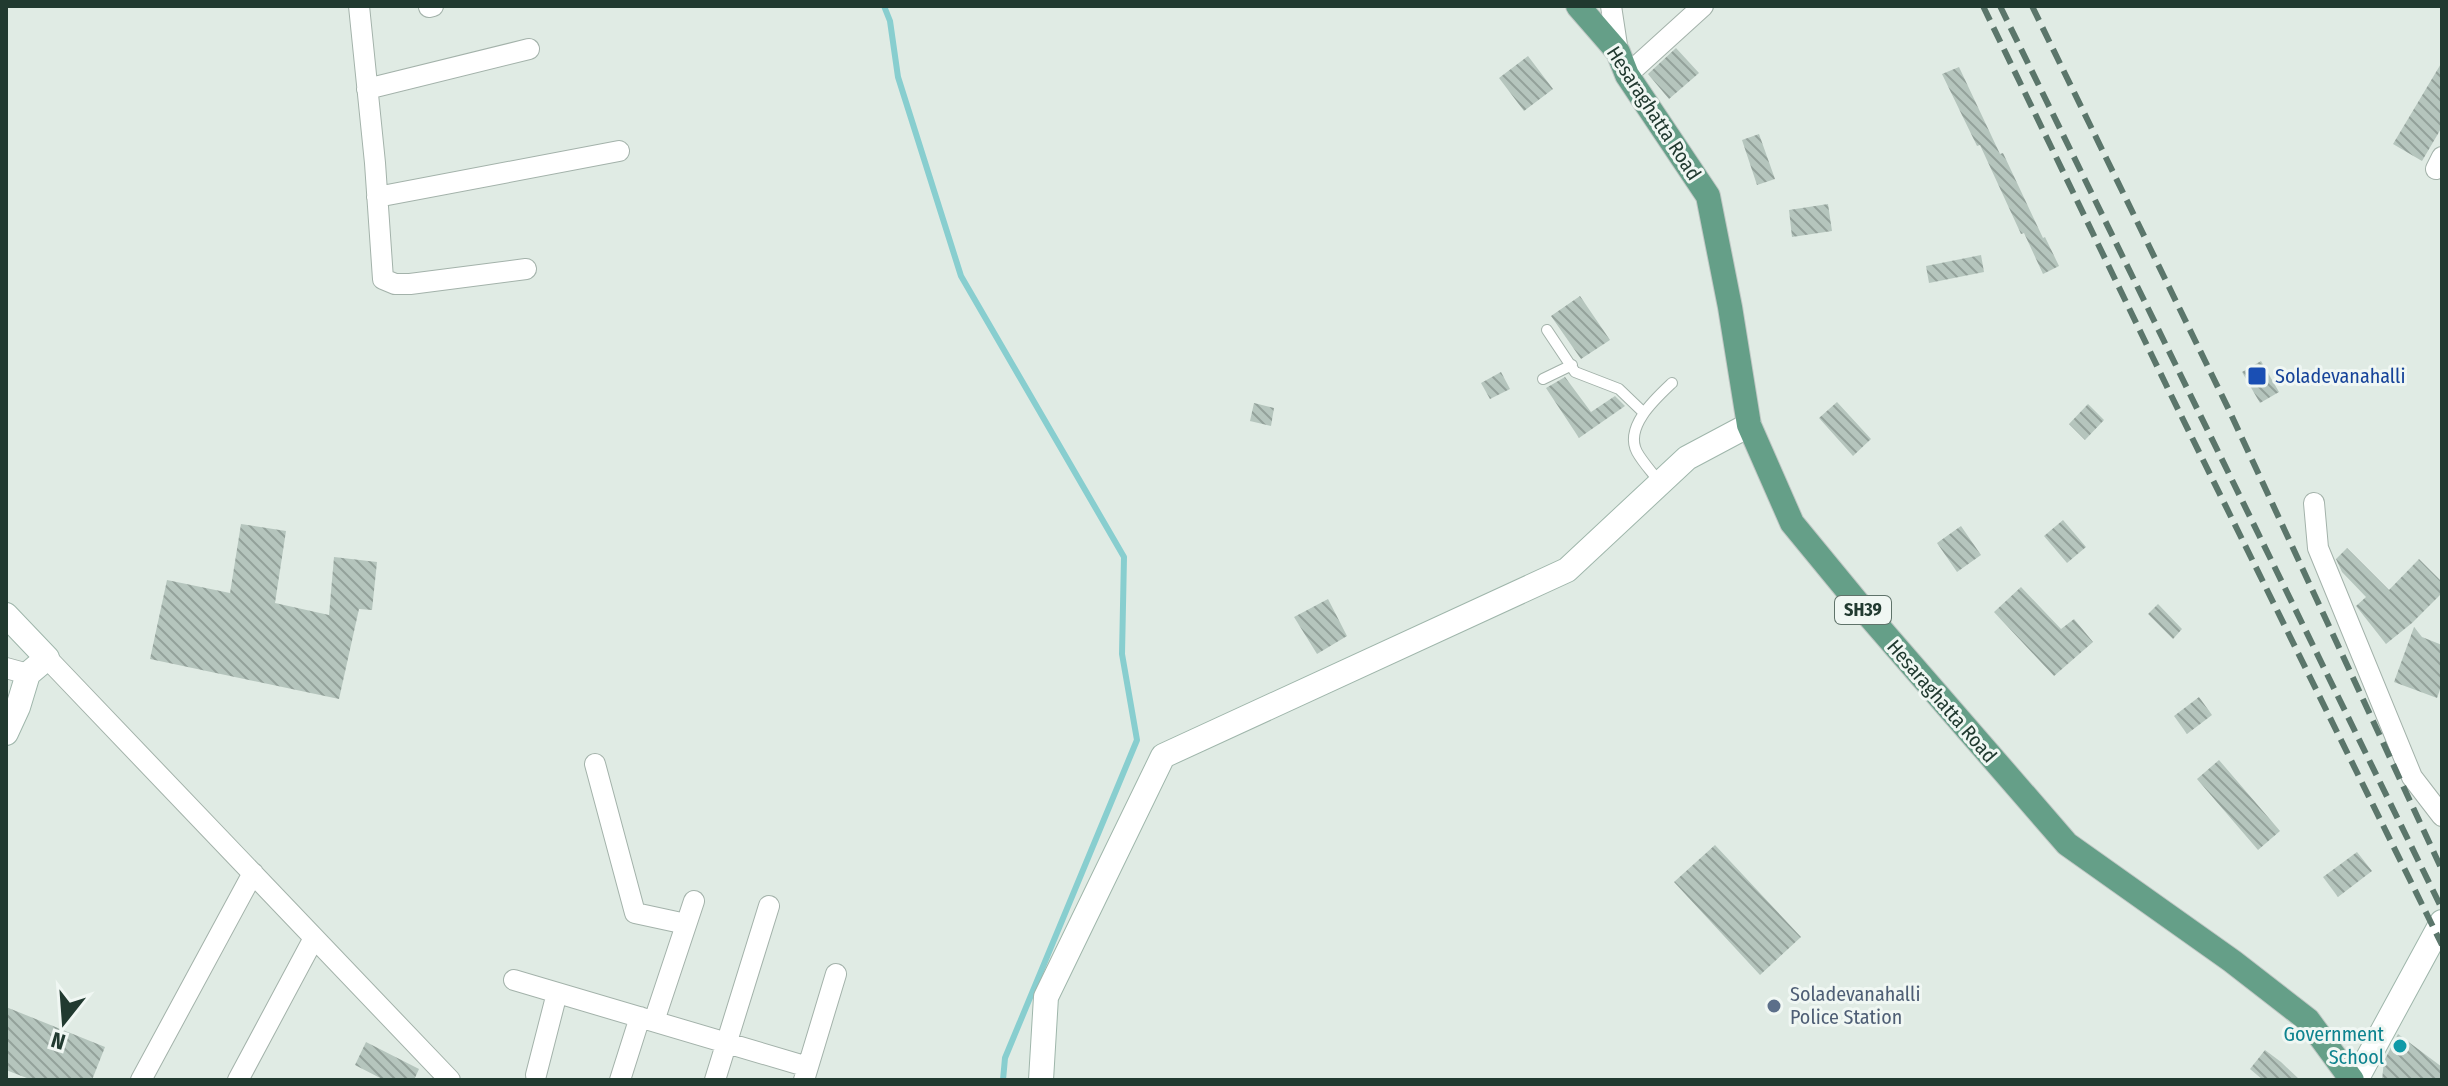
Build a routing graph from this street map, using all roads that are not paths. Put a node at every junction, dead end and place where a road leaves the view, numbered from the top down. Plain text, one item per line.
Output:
1 (359, 6) edge
2 (1578, 6) edge
3 (1611, 6) edge
4 (1703, 6) edge
5 (529, 49) dead end
6 (1618, 52) junction
7 (1627, 75) junction
8 (367, 89) junction
9 (619, 151) dead end
10 (377, 197) junction
11 (526, 269) dead end
12 (1547, 330) dead end
13 (1572, 365) junction
14 (1543, 379) dead end
15 (1672, 383) dead end
16 (1644, 413) junction
17 (1749, 425) junction
18 (1660, 484) junction
19 (2314, 503) dead end
20 (6, 615) edge
21 (47, 658) junction
22 (17, 671) edge
23 (6, 733) edge
24 (595, 764) dead end
25 (2442, 816) edge
26 (253, 873) junction
27 (694, 901) dead end
28 (769, 906) dead end
29 (2442, 922) edge
30 (686, 924) junction
31 (314, 938) junction
32 (836, 974) dead end
33 (514, 980) dead end
34 (557, 993) junction
35 (647, 1019) junction
36 (725, 1043) junction
37 (806, 1073) edge
38 (536, 1075) dead end
39 (141, 1080) edge
40 (238, 1080) edge
41 (450, 1080) edge
42 (620, 1080) edge
43 (715, 1080) edge
44 (1041, 1080) edge
45 (2354, 1080) edge

1 - 8 street
2 - 6 main road, Hesaraghatta Road / SH39
3 - 6 street
4 - 7 street
5 - 8 street
6 - 7 main road, Hesaraghatta Road / SH39
7 - 17 main road, Hesaraghatta Road / SH39
8 - 10 street
9 - 10 street
10 - 11 street
12 - 13 lane
13 - 14 lane
13 - 16 lane
15 - 16 lane
16 - 18 lane
17 - 18 street
17 - 45 main road, Hesaraghatta Road / SH39
18 - 44 street
19 - 25 street
20 - 21 street
21 - 22 street
21 - 26 street
22 - 23 street
24 - 30 street
26 - 31 street
26 - 39 street
27 - 30 street
28 - 36 street
29 - 45 street
30 - 35 street
31 - 40 street
31 - 41 street
32 - 37 street
33 - 34 street
34 - 35 street
34 - 38 street
35 - 36 street
35 - 42 street
36 - 37 street
36 - 43 street

